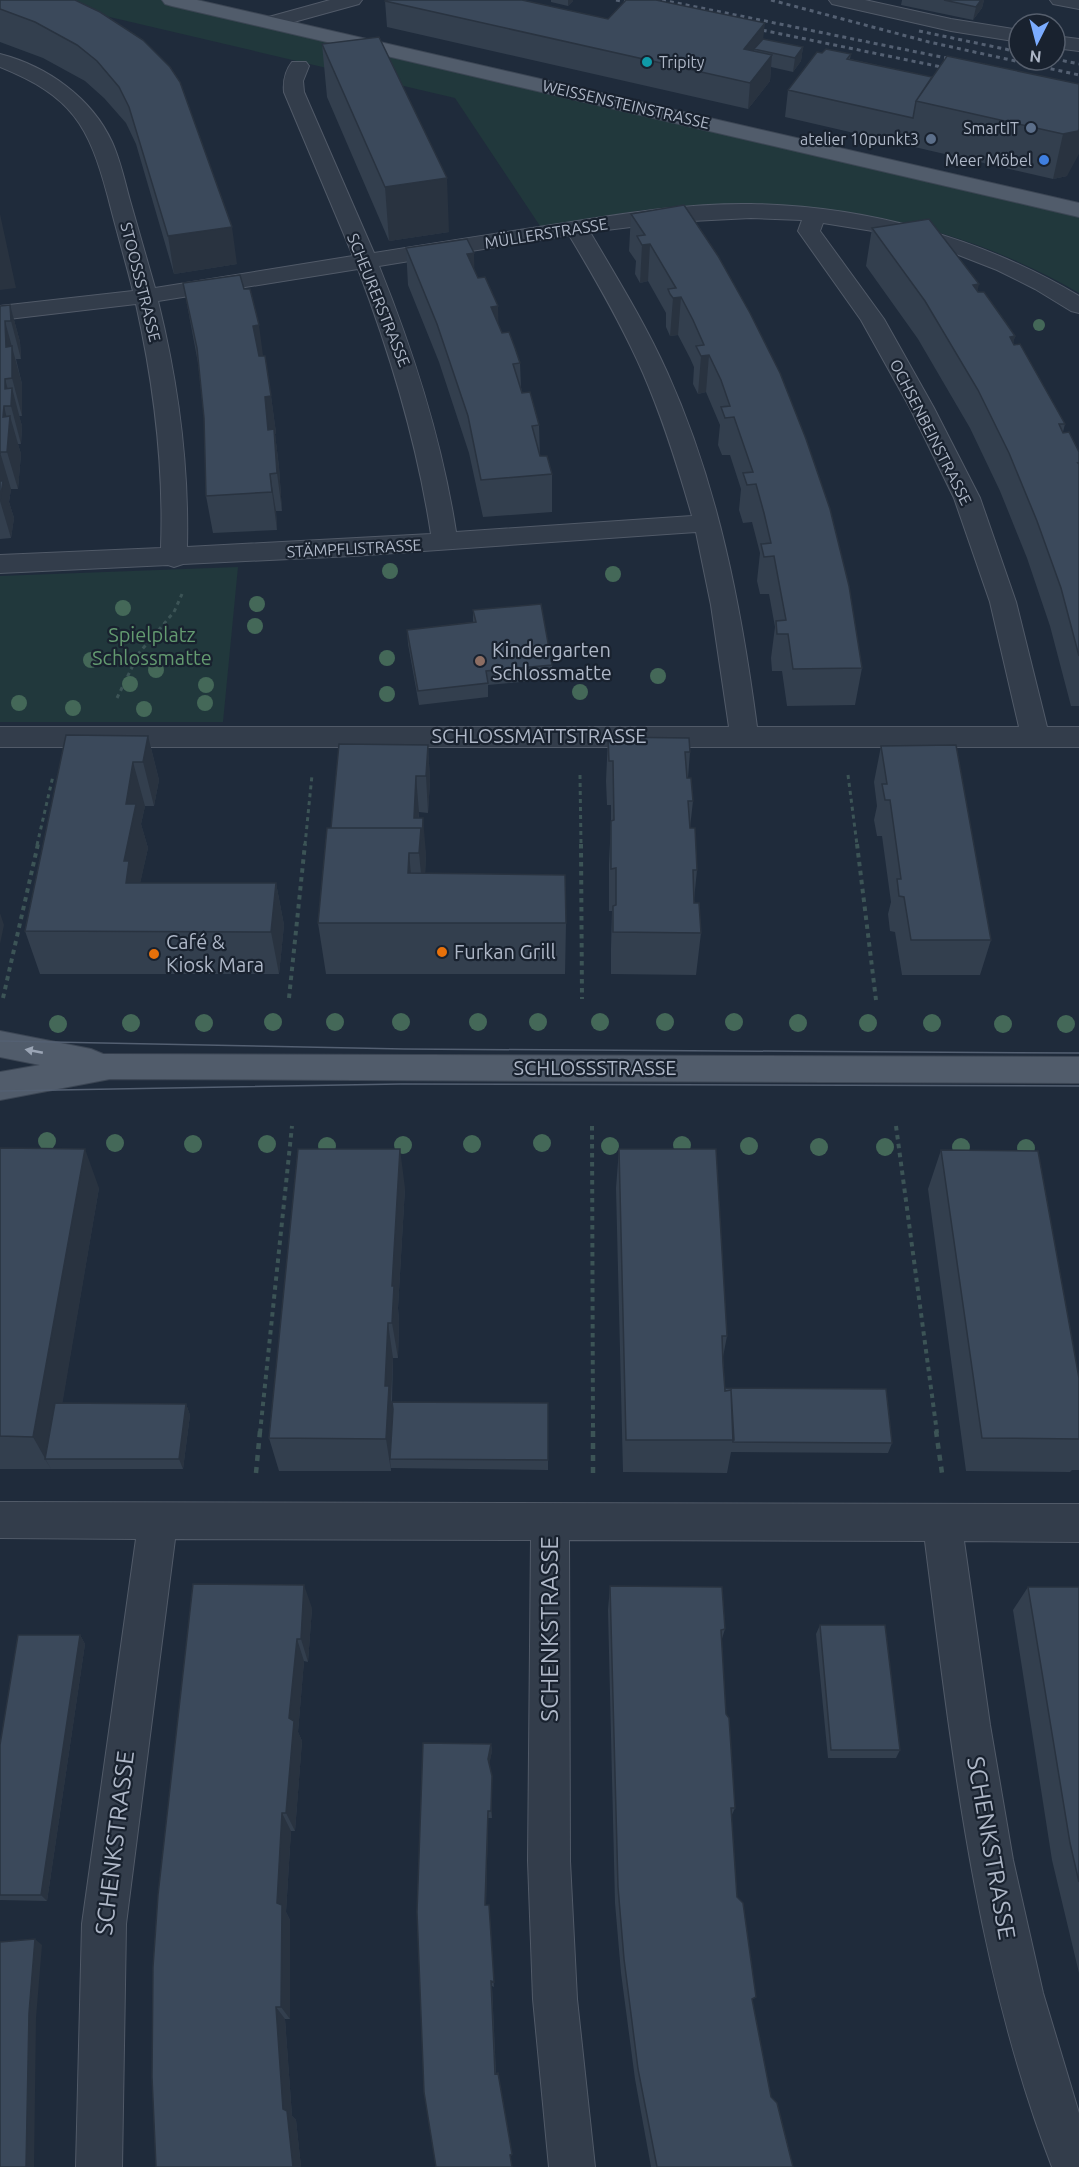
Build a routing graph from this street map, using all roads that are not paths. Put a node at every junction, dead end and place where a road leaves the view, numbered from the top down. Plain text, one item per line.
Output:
1 (172, 0) edge
2 (352, 0) edge
3 (839, 0) edge
4 (1060, 0) edge
5 (1079, 3) edge
6 (272, 22) junction
7 (1007, 34) edge
8 (0, 60) edge
9 (299, 66) dead end
10 (1079, 210) edge
11 (815, 215) junction
12 (576, 228) junction
13 (365, 262) junction
14 (146, 296) junction
15 (1079, 306) edge
16 (0, 314) edge
17 (708, 523) junction
18 (445, 542) junction
19 (182, 557) junction
20 (0, 564) edge
21 (744, 735) junction
22 (1035, 736) junction
23 (1079, 736) edge
24 (0, 737) edge
25 (0, 1044) edge
26 (110, 1066) junction
27 (1079, 1070) edge
28 (0, 1086) edge
29 (0, 1520) edge
30 (158, 1521) junction
31 (550, 1521) junction
32 (942, 1522) junction
33 (1079, 1523) edge
34 (99, 2167) edge
35 (572, 2167) edge
36 (1076, 2167) edge

1 - 6 main road, WEISSENSTEINSTRASSE
2 - 6 street
3 - 7 street
4 - 5 street
6 - 10 main road, WEISSENSTEINSTRASSE
8 - 14 street, STOOSSSTRASSE
9 - 13 street, SCHEURERSTRASSE
11 - 12 street, MÜLLERSTRASSE
11 - 15 street, MÜLLERSTRASSE
11 - 22 street, OCHSENBEINSTRASSE
12 - 13 street, MÜLLERSTRASSE
12 - 17 street
13 - 14 street, MÜLLERSTRASSE
13 - 18 street, SCHEURERSTRASSE
14 - 16 street, MÜLLERSTRASSE
14 - 19 street, STOOSSSTRASSE
17 - 18 street, STÄMPFLISTRASSE
17 - 21 street
18 - 19 street, STÄMPFLISTRASSE
19 - 20 street, STÄMPFLISTRASSE
21 - 22 street, SCHLOSSMATTSTRASSE
21 - 24 street, SCHLOSSMATTSTRASSE
22 - 23 street, SCHLOSSMATTSTRASSE
26 -> 25 main road, SCHLOSSSTRASSE
26 - 27 main road, SCHLOSSSTRASSE
26 - 28 main road, SCHLOSSSTRASSE
29 - 30 street, SCHENKSTRASSE
30 - 31 street, SCHENKSTRASSE
30 - 34 street, SCHENKSTRASSE
31 - 32 street, SCHENKSTRASSE
31 - 35 street, SCHENKSTRASSE
32 - 33 street, SCHENKSTRASSE
32 - 36 street, SCHENKSTRASSE

